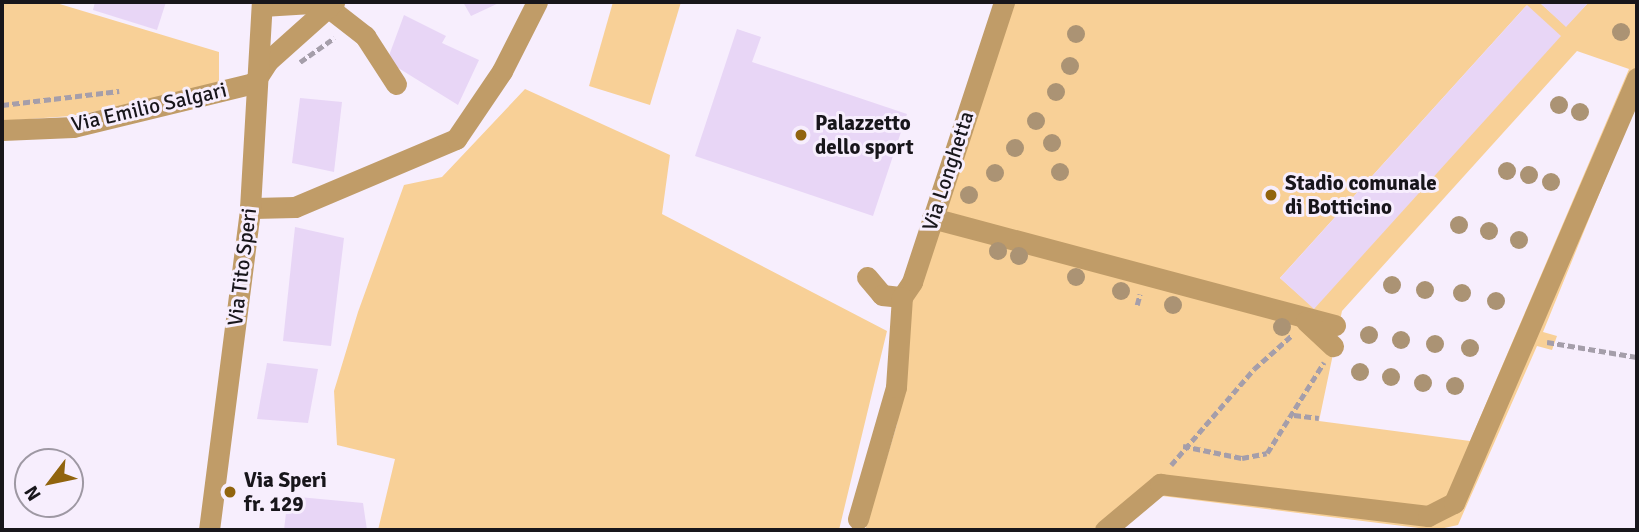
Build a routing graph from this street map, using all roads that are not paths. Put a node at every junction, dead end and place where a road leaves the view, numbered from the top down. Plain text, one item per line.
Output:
1 (537, 2) edge
2 (1004, 2) edge
3 (262, 4) edge
4 (331, 4) edge
5 (1632, 81) edge
6 (253, 83) junction
7 (396, 84) dead end
8 (2, 130) edge
9 (250, 208) junction
10 (932, 218) junction
11 (867, 277) dead end
12 (902, 298) junction
13 (1333, 338) road end
14 (858, 519) dead end
15 (209, 530) edge
16 (1105, 530) edge

1 - 9 street
2 - 10 street, Via Longhetta
3 - 4 street
3 - 6 street, Via Tito Speri
4 - 6 street
4 - 7 street
5 - 16 street
6 - 8 street, Via Emilio Salgari
6 - 9 street, Via Tito Speri
9 - 15 street, Via Tito Speri
10 - 12 street, Via Longhetta
10 - 13 street
11 - 12 street
12 - 14 street, Via Longhetta

